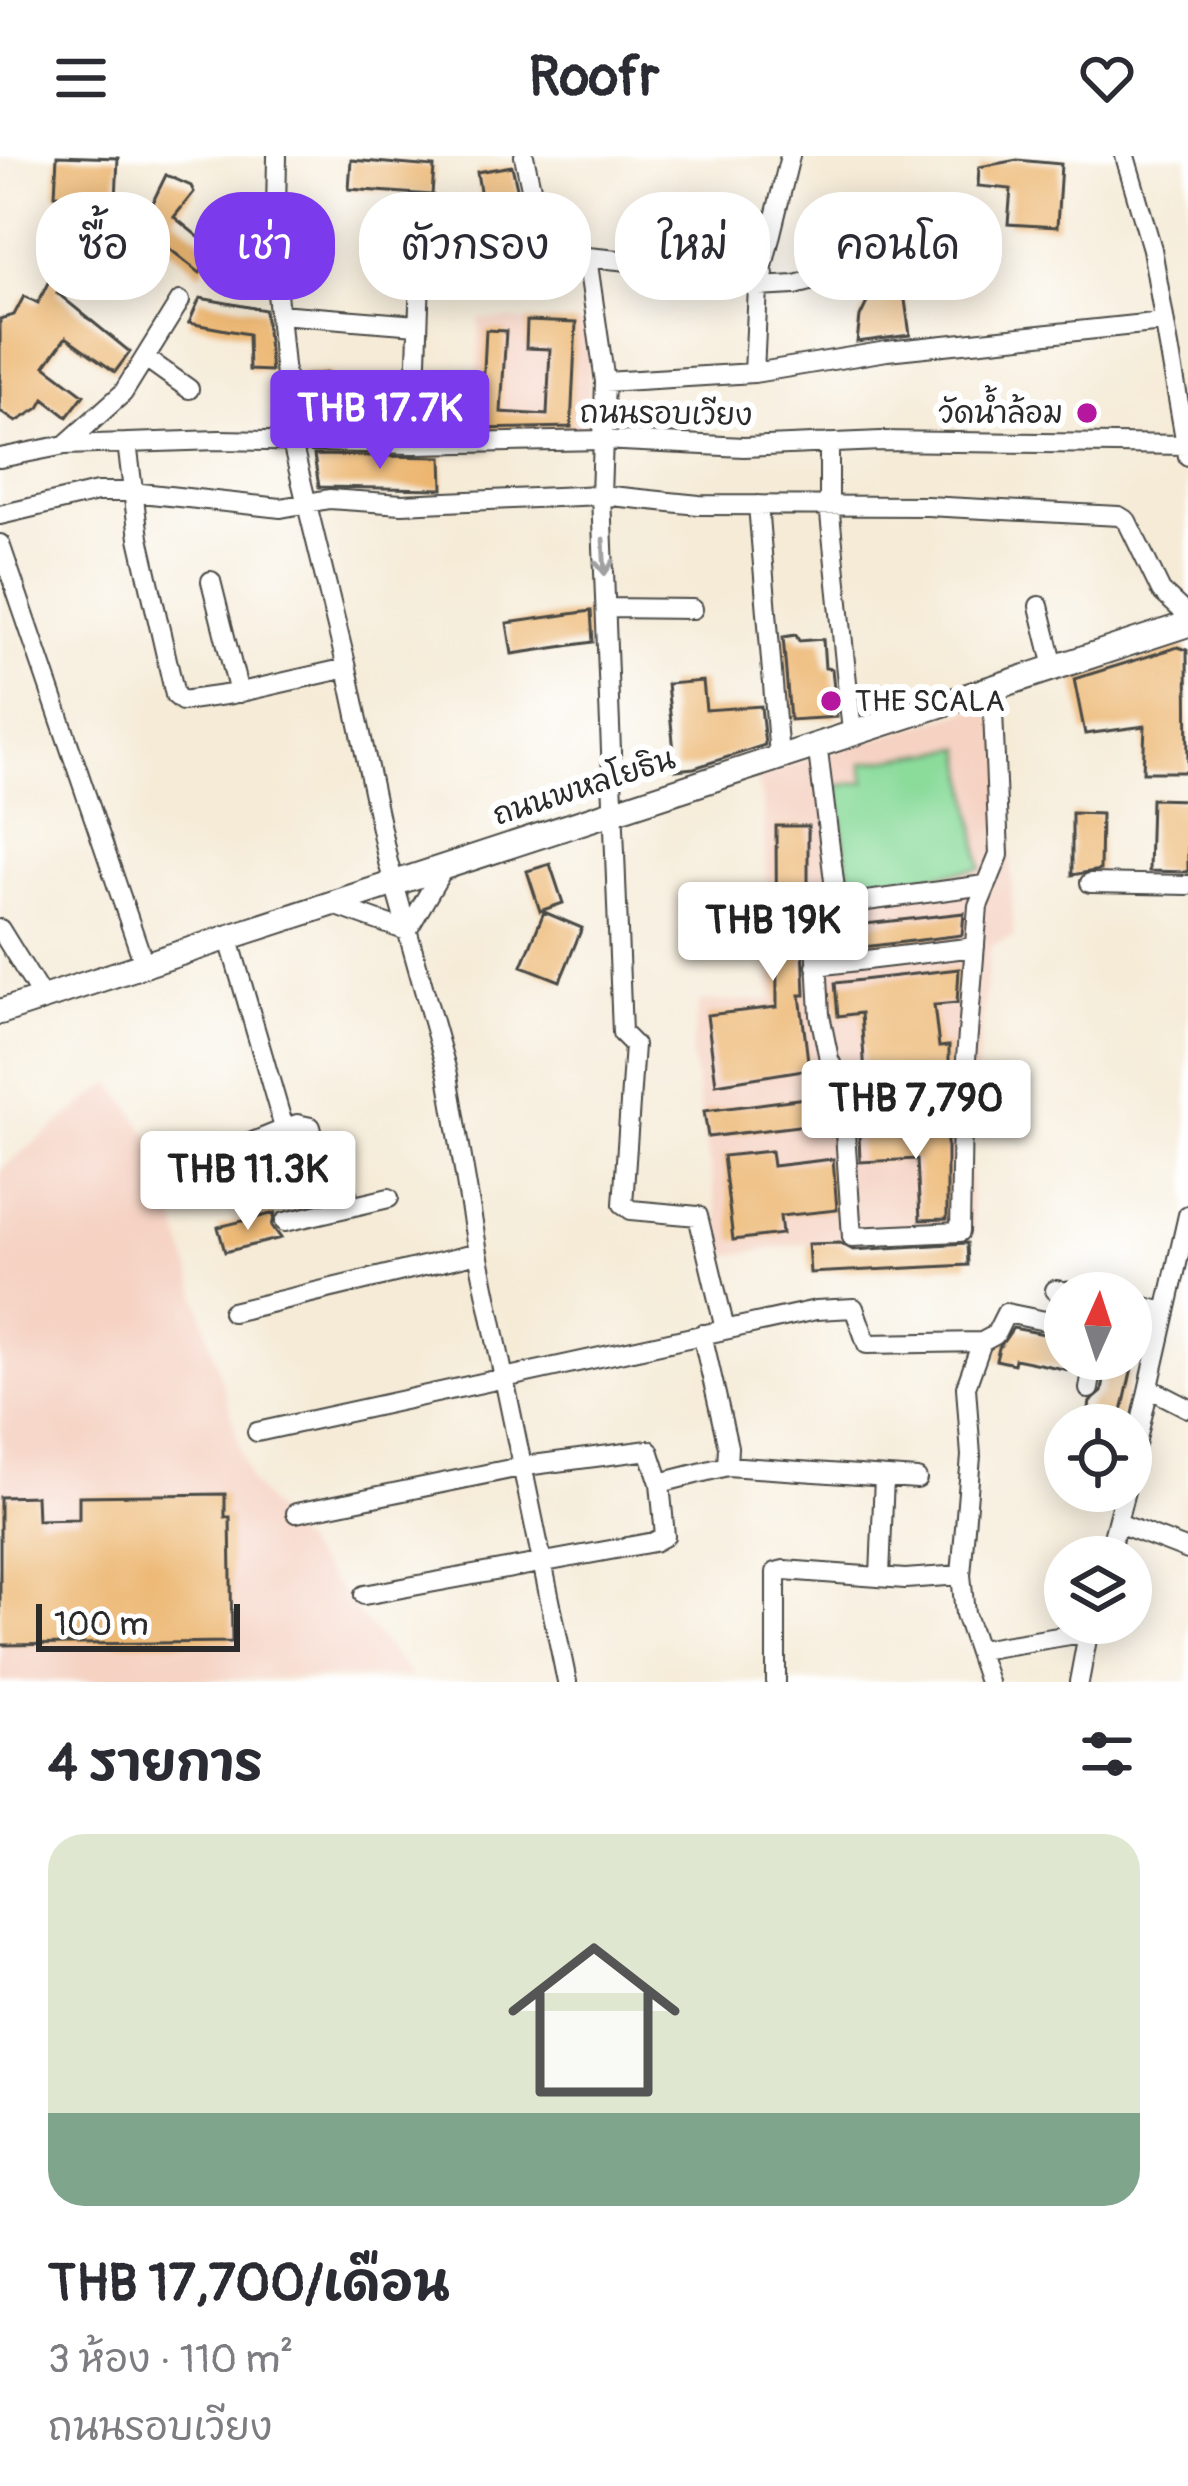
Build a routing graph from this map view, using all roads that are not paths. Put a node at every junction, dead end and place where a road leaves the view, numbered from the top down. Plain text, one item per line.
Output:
1 (277, 156) edge
2 (790, 156) edge
3 (1125, 156) edge
4 (524, 158) edge
5 (531, 192) edge
6 (770, 242) edge
7 (591, 285) edge
8 (419, 300) edge
9 (760, 300) edge
10 (179, 301) dead end
11 (279, 314) junction
12 (1162, 322) junction
13 (418, 326) junction
14 (147, 359) junction
15 (1180, 371) edge
16 (754, 373) junction
17 (605, 382) junction
18 (189, 389) dead end
19 (291, 439) junction
20 (602, 440) junction
21 (127, 443) junction
22 (829, 443) junction
23 (414, 444) junction
24 (65, 445) junction
25 (1187, 446) edge
26 (1188, 456) edge
27 (0, 458) edge
28 (132, 492) junction
29 (601, 495) junction
30 (829, 504) junction
31 (307, 505) junction
32 (758, 505) junction
33 (0, 515) edge
34 (0, 544) edge
35 (211, 581) dead end
36 (1039, 606) dead end
37 (606, 608) junction
38 (693, 609) dead end
39 (1188, 620) edge
40 (1054, 667) junction
41 (347, 668) junction
42 (992, 687) junction
43 (238, 693) junction
44 (852, 732) junction
45 (817, 743) junction
46 (779, 756) junction
47 (611, 810) junction
48 (447, 863) junction
49 (393, 880) junction
50 (1090, 883) dead end
51 (985, 885) junction
52 (1188, 885) edge
53 (326, 903) junction
54 (838, 904) junction
55 (0, 929) edge
56 (407, 931) junction
57 (228, 936) junction
58 (975, 947) junction
59 (144, 964) junction
60 (816, 966) junction
61 (42, 997) junction
62 (0, 1012) edge
63 (962, 1110) junction
64 (844, 1123) junction
65 (284, 1128) junction
66 (320, 1163) junction
67 (388, 1198) dead end
68 (351, 1207) junction
69 (1188, 1215) edge
70 (285, 1222) dead end
71 (478, 1253) junction
72 (1152, 1309) edge
73 (232, 1312) dead end
74 (1164, 1312) junction
75 (1044, 1320) edge
76 (725, 1329) junction
77 (702, 1334) junction
78 (982, 1342) junction
79 (1152, 1345) edge
80 (1158, 1346) junction
81 (503, 1376) junction
82 (1090, 1380) edge
83 (1149, 1388) junction
84 (1088, 1389) dead end
85 (1145, 1404) edge
86 (1188, 1408) edge
87 (257, 1432) dead end
88 (525, 1466) junction
89 (727, 1466) junction
90 (884, 1477) junction
91 (917, 1479) dead end
92 (660, 1483) junction
93 (1120, 1512) edge
94 (296, 1513) dead end
95 (1118, 1523) junction
96 (1114, 1536) edge
97 (1188, 1550) edge
98 (543, 1560) junction
99 (961, 1575) junction
100 (880, 1576) junction
101 (364, 1594) dead end
102 (1044, 1637) edge
103 (1086, 1644) edge
104 (980, 1650) junction
105 (567, 1682) edge
106 (776, 1682) edge
107 (988, 1682) edge
108 (1079, 1682) edge

1 - 11 street
2 - 6 street
3 - 12 street
4 - 5 street
7 - 17 street
8 - 13 street
9 - 16 street
10 - 14 street
11 - 13 street
11 - 19 street
12 - 15 street
12 - 16 street
13 - 23 street
14 - 18 street
14 - 24 street
15 - 25 street
16 - 17 street
17 - 20 street
19 - 21 street, ถนนรอบเวียง
19 - 23 street, ถนนรอบเวียง
19 - 31 street
20 - 22 street, ถนนรอบเวียง
20 - 23 street, ถนนรอบเวียง
20 - 29 street
21 - 24 street, ถนนรอบเวียง
21 - 28 street
22 - 25 street, ถนนรอบเวียง
22 - 30 street
24 - 27 street, ถนนรอบเวียง
25 - 26 street
28 - 31 street
28 - 33 street
28 - 43 street
29 - 31 street
29 - 32 street
29 -> 37 street
30 - 32 street
30 - 39 street
30 - 44 street
31 - 41 street
32 - 46 street
34 - 59 street
35 - 43 street
36 - 40 street
37 - 38 street
37 - 47 street
39 - 40 main road, ถนนพหลโยธิน
40 - 42 main road, ถนนพหลโยธิน
41 - 43 street
41 - 49 street
42 - 44 main road, ถนนพหลโยธิน
42 - 51 street
44 - 45 main road, ถนนพหลโยธิน
45 - 46 main road, ถนนพหลโยธิน
45 - 54 street
46 - 47 main road, ถนนพหลโยธิน
47 - 48 main road, ถนนพหลโยธิน
47 - 76 street
48 - 49 main road, ถนนพหลโยธิน
48 - 56 street
49 - 53 main road, ถนนพหลโยธิน
49 - 56 street
50 - 52 street
51 - 54 street
51 - 58 street
53 - 56 street
53 - 57 main road, ถนนพหลโยธิน
54 - 60 street
55 - 61 street
56 - 71 street
57 - 59 main road, ถนนพหลโยธิน
57 - 65 street
58 - 60 street
58 - 63 street
59 - 61 main road, ถนนพหลโยธิน
60 - 64 street
61 - 62 main road, ถนนพหลโยธิน
63 - 64 street
63 - 64 street
65 - 66 street
65 - 66 street
66 - 68 street
67 - 68 street
68 - 70 street
69 - 74 street
71 - 73 street
71 - 81 street
72 - 74 street
74 - 80 street
75 - 78 street
76 - 77 street
76 - 78 street
77 - 81 street
77 - 89 street
78 - 99 street
79 - 80 street
80 - 83 street
81 - 87 street
81 - 88 street
82 - 84 street
83 - 85 street
83 - 86 street
88 - 92 street
88 - 94 street
88 - 98 street
89 - 90 street
89 - 92 street
90 - 91 street
90 - 100 street
92 - 98 street
93 - 95 street
95 - 96 street
95 - 97 street
98 - 101 street
98 - 105 street
99 - 100 street
99 - 104 street
100 - 106 street
102 - 104 street
103 - 108 street
104 - 107 street

